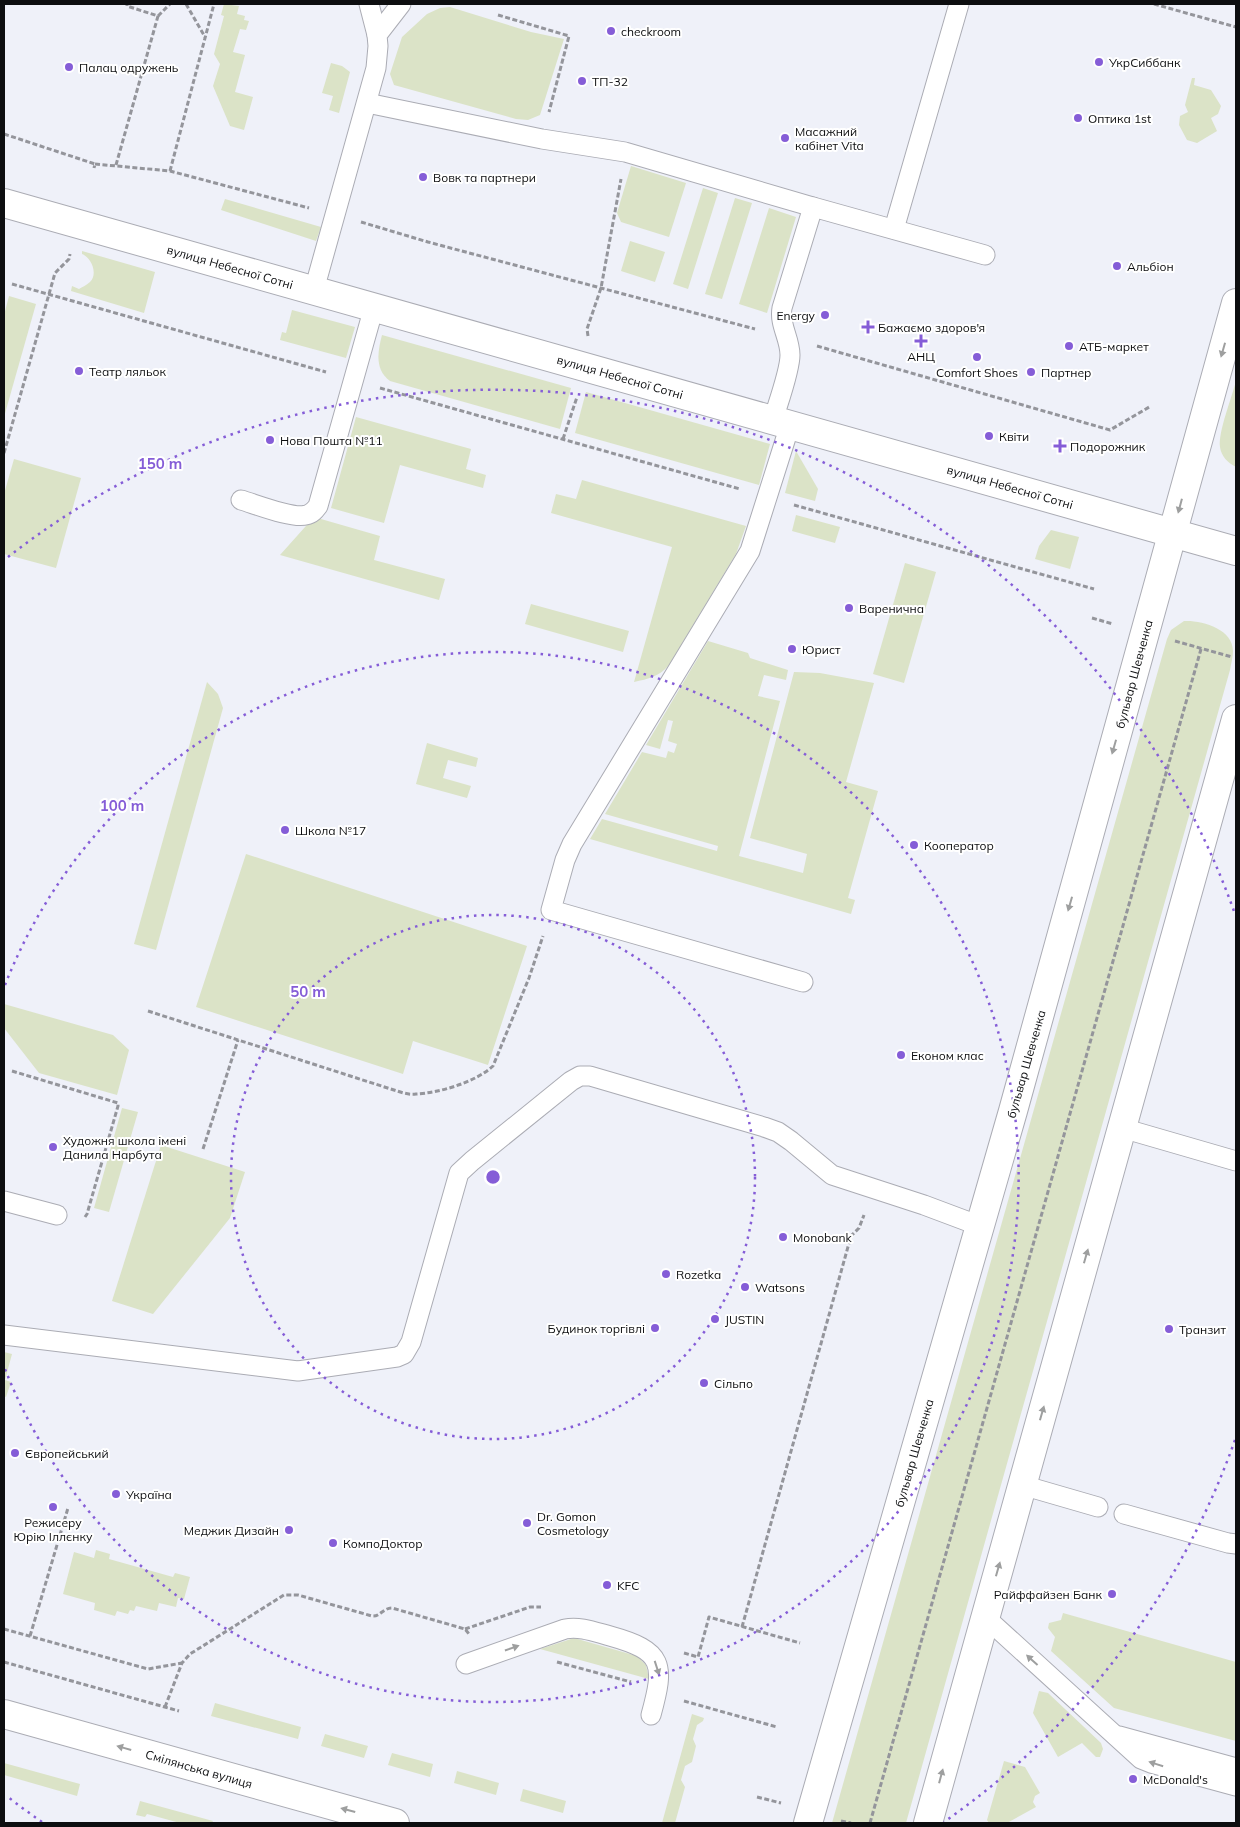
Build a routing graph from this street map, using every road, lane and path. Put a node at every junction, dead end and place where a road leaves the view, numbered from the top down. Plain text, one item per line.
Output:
1 (126, 4) edge
2 (170, 4) edge
3 (186, 4) edge
4 (214, 4) edge
5 (369, 4) edge
6 (401, 4) edge
7 (959, 4) edge
8 (1154, 4) edge
9 (498, 15) dead end
10 (158, 16) junction
11 (1236, 27) edge
12 (377, 34) junction
13 (206, 38) junction
14 (366, 103) junction
15 (4, 134) edge
16 (542, 139) junction
17 (625, 152) junction
18 (116, 166) junction
19 (170, 171) junction
20 (4, 203) edge
21 (813, 207) junction
22 (335, 214) junction
23 (894, 229) junction
24 (72, 247) dead end
25 (985, 255) dead end
26 (12, 284) dead end
27 (601, 288) junction
28 (314, 290) junction
29 (49, 294) junction
30 (1236, 303) edge
31 (374, 307) junction
32 (786, 337) junction
33 (586, 367) junction
34 (354, 380) junction
35 (1151, 406) dead end
36 (781, 423) junction
37 (563, 439) junction
38 (4, 453) edge
39 (768, 497) junction
40 (241, 500) dead end
41 (1172, 533) junction
42 (1236, 551) edge
43 (1094, 589) dead end
44 (1092, 618) dead end
45 (1115, 624) dead end
46 (1167, 639) dead end
47 (1201, 649) junction
48 (1232, 658) dead end
49 (1236, 719) edge
50 (550, 910) junction
51 (803, 982) dead end
52 (148, 1011) dead end
53 (238, 1040) junction
54 (12, 1071) dead end
55 (1122, 1128) junction
56 (203, 1149) dead end
57 (1236, 1161) edge
58 (871, 1188) junction
59 (4, 1201) edge
60 (56, 1215) joint
61 (980, 1226) junction
62 (4, 1335) edge
63 (1022, 1485) junction
64 (1098, 1507) dead end
65 (68, 1508) dead end
66 (1124, 1514) dead end
67 (1236, 1544) edge
68 (985, 1617) junction
69 (742, 1627) junction
70 (4, 1629) edge
71 (30, 1636) junction
72 (471, 1637) dead end
73 (800, 1643) dead end
74 (684, 1653) dead end
75 (550, 1660) dead end
76 (4, 1662) edge
77 (182, 1663) junction
78 (466, 1664) dead end
79 (636, 1685) dead end
80 (682, 1700) dead end
81 (165, 1707) junction
82 (179, 1711) dead end
83 (4, 1714) edge
84 (651, 1715) dead end
85 (777, 1726) dead end
86 (1115, 1735) junction
87 (1236, 1768) edge
88 (1236, 1786) edge
89 (757, 1796) dead end
90 (783, 1804) dead end
91 (395, 1823) edge
92 (808, 1823) edge
93 (870, 1823) edge
94 (928, 1823) edge

1 - 10 path
2 - 10 path
3 - 13 path
4 - 13 path
5 - 12 lane
6 - 12 lane
7 - 23 lane
8 - 11 path
9 - 16 path
10 - 18 path
12 - 14 lane
13 - 19 path
14 - 16 lane
14 - 22 lane
15 - 18 path
16 - 17 lane
17 - 21 lane
17 - 27 path
18 - 19 path
19 - 22 path
20 - 28 main road, вулиця Небесної Сотні
21 - 23 lane
21 - 32 lane
22 - 27 path
22 - 28 lane
23 - 25 lane
24 - 29 path
26 - 29 path
27 - 32 path
27 - 33 path
28 - 31 main road, вулиця Небесної Сотні
29 - 34 path
29 - 38 path
30 -> 41 main road, бульвар Шевченка
31 - 33 main road, вулиця Небесної Сотні
31 - 34 lane
32 - 35 path
32 - 36 lane
33 - 36 main road, вулиця Небесної Сотні
33 - 37 path
34 - 37 path
34 - 40 lane
36 - 39 lane
36 - 41 main road, вулиця Небесної Сотні
37 - 39 path
39 - 43 path
39 - 50 lane
41 - 42 main road, вулиця Небесної Сотні
41 -> 61 main road, бульвар Шевченка
44 - 45 path
46 - 47 path
47 - 48 path
47 - 93 path
49 - 55 main road
50 - 51 lane
50 - 53 path
52 - 53 path
53 - 56 path
54 - 60 path
55 - 57 lane
63 -> 55 main road
58 - 61 lane
58 - 62 lane
58 - 69 path
59 - 60 lane
61 - 92 main road, бульвар Шевченка
63 - 64 lane
68 -> 63 main road
65 - 71 path
66 - 67 lane
86 -> 68 lane
94 -> 68 main road
69 - 73 path
69 - 74 path
70 - 71 path
71 - 77 path
72 - 77 path
75 - 79 path
76 - 81 path
77 - 81 path
78 -> 84 lane
80 - 85 path
81 - 82 path
91 -> 83 main road, Смілянська вулиця
86 - 87 lane
88 -> 86 lane
89 - 90 path

